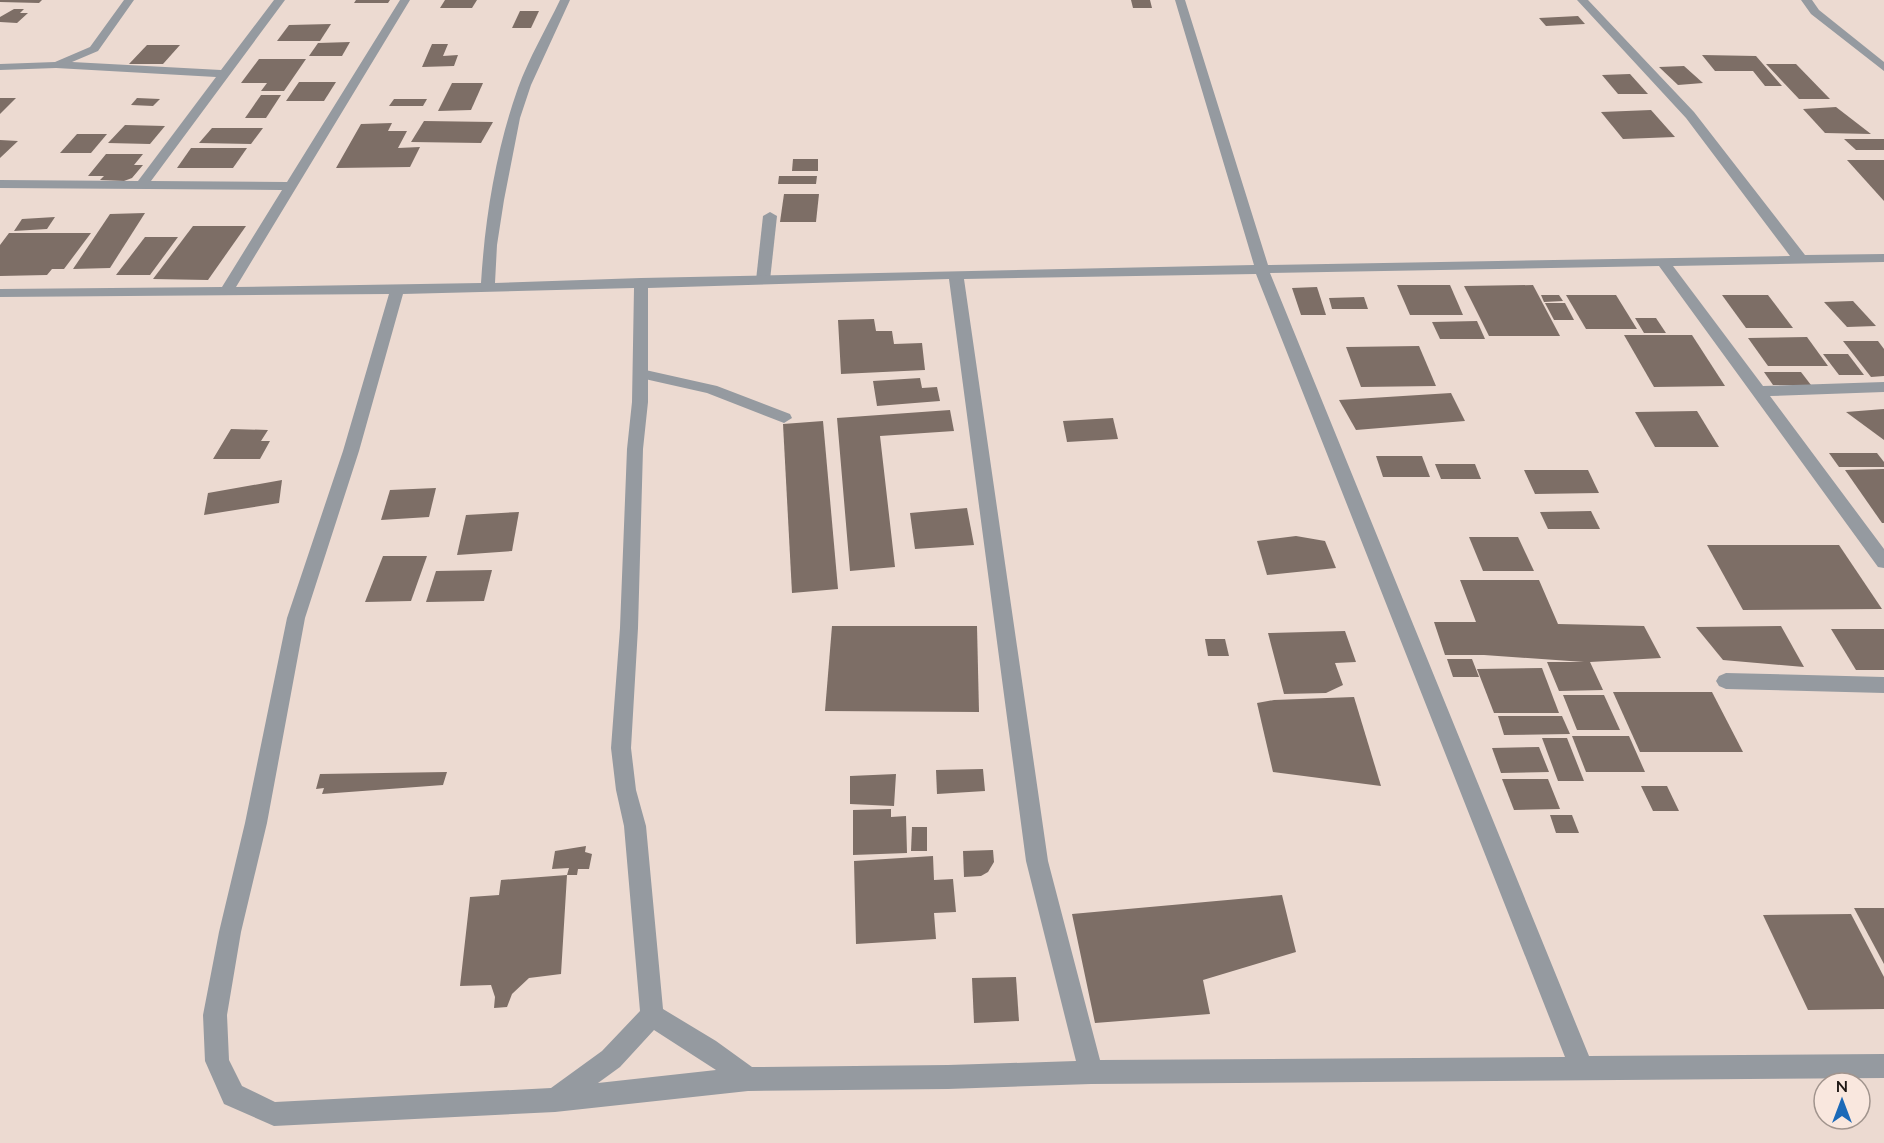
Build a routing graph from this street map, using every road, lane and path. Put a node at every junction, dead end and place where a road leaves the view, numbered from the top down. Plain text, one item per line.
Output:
1 (129, 0) edge
2 (280, 0) edge
3 (405, 0) edge
4 (565, 0) edge
5 (1180, 0) edge
6 (1582, 0) edge
7 (1806, 0) edge
8 (56, 65) junction
9 (0, 67) edge
10 (1884, 68) edge
11 (226, 74) junction
12 (0, 184) edge
13 (142, 184) junction
14 (291, 186) junction
15 (770, 216) dead end
16 (1884, 258) edge
17 (1801, 260) junction
18 (1663, 262) junction
19 (1262, 270) junction
20 (956, 275) junction
21 (764, 280) junction
22 (640, 282) junction
23 (488, 287) junction
24 (397, 290) junction
25 (226, 292) junction
26 (0, 293) edge
27 (641, 374) junction
28 (1884, 387) edge
29 (1758, 391) junction
30 (784, 418) dead end
31 (1884, 562) edge
32 (1726, 681) dead end
33 (1884, 685) edge
34 (652, 1016) junction
35 (1884, 1066) edge
36 (1582, 1070) junction
37 (1090, 1072) junction
38 (748, 1079) junction
39 (554, 1100) junction

1 - 8 street
2 - 11 street
3 - 14 street
4 - 23 street
5 - 19 street
6 - 17 street
7 - 10 street
8 - 9 street
8 - 11 street
11 - 13 street
12 - 13 street
13 - 14 street
14 - 25 street
15 - 21 street
16 - 17 street
17 - 18 street
18 - 19 street
18 - 29 street
19 - 20 street
19 - 36 street
20 - 21 street
20 - 37 street
21 - 22 street
22 - 23 street
22 - 27 street
23 - 24 street
24 - 25 street
24 - 39 street
25 - 26 street
27 - 30 street
27 - 34 street
28 - 29 street
29 - 31 street
32 - 33 street
34 - 38 street
34 - 39 street
35 - 36 street
36 - 37 street
37 - 38 street
38 - 39 street

